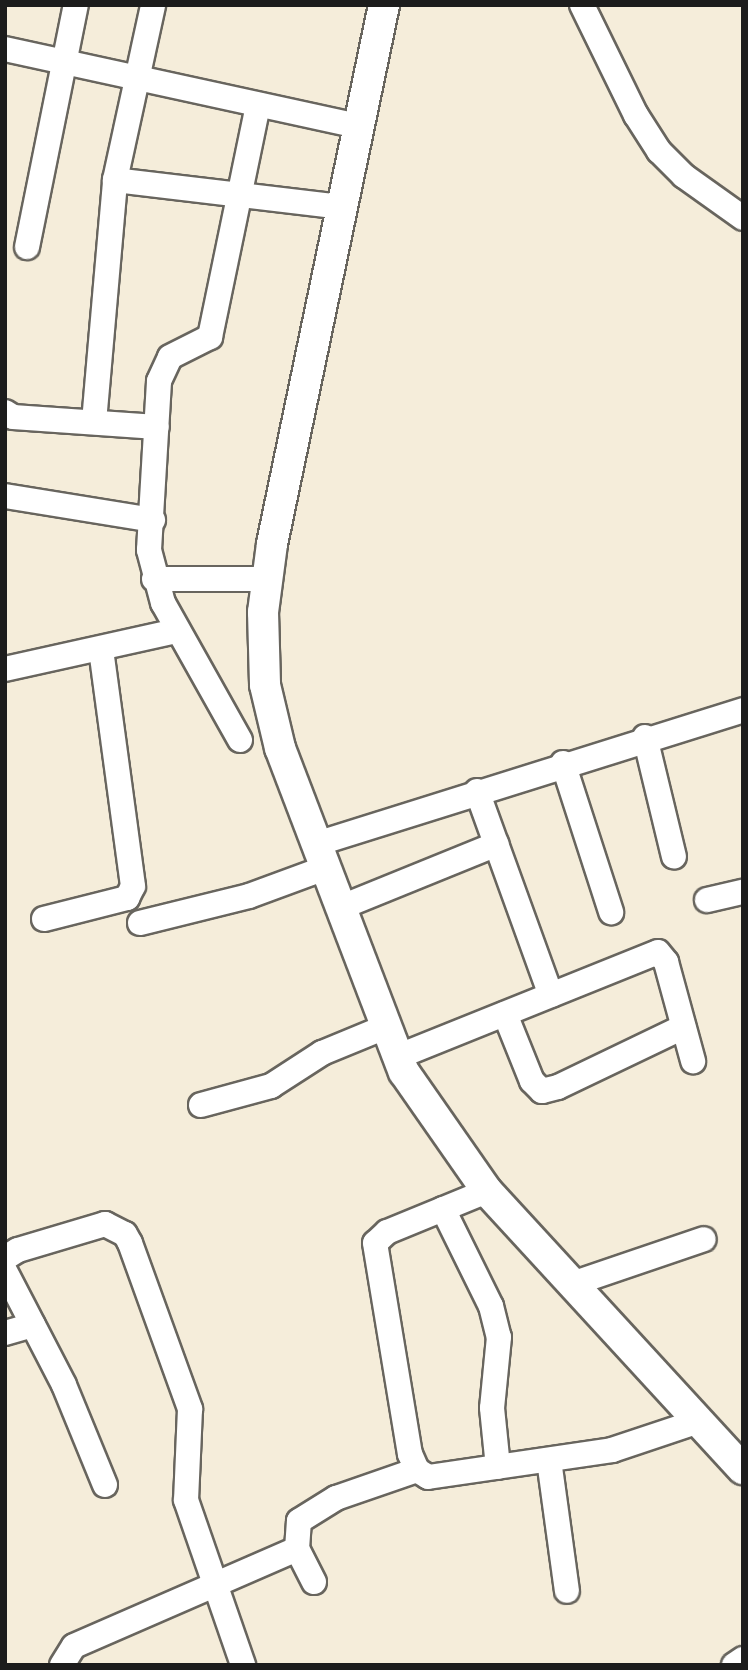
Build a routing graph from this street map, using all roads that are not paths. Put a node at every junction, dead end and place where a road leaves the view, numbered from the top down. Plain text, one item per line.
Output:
1 (76, 5) edge
2 (153, 5) edge
3 (384, 5) edge
4 (582, 5) edge
5 (5, 50) edge
6 (64, 64) junction
7 (137, 79) junction
8 (258, 105) junction
9 (358, 126) junction
10 (115, 180) junction
11 (239, 195) junction
12 (341, 207) junction
13 (743, 218) edge
14 (27, 247) dead end
15 (5, 412) edge
16 (94, 422) junction
17 (157, 426) junction
18 (5, 496) edge
19 (153, 520) junction
20 (154, 579) junction
21 (267, 579) junction
22 (177, 631) junction
23 (101, 649) junction
24 (11, 669) edge
25 (743, 710) edge
26 (645, 737) junction
27 (240, 740) dead end
28 (563, 763) junction
29 (477, 791) junction
30 (497, 844) junction
31 (320, 856) junction
32 (674, 857) dead end
33 (743, 892) edge
34 (707, 900) dead end
35 (339, 908) junction
36 (611, 912) dead end
37 (44, 919) dead end
38 (140, 923) dead end
39 (551, 995) junction
40 (505, 1014) junction
41 (385, 1027) junction
42 (684, 1027) junction
43 (397, 1058) junction
44 (693, 1061) dead end
45 (201, 1105) dead end
46 (487, 1191) junction
47 (443, 1209) junction
48 (704, 1239) dead end
49 (5, 1258) edge
50 (5, 1271) edge
51 (572, 1284) junction
52 (33, 1325) junction
53 (5, 1334) edge
54 (699, 1421) junction
55 (549, 1460) junction
56 (498, 1467) junction
57 (743, 1469) edge
58 (416, 1470) junction
59 (105, 1485) dead end
60 (297, 1549) junction
61 (314, 1582) dead end
62 (214, 1588) junction
63 (567, 1591) dead end
64 (743, 1658) edge
65 (62, 1665) edge
66 (242, 1665) edge
67 (734, 1665) edge

1 - 6 street
2 - 7 street
3 - 9 main road
4 - 13 street
5 - 6 street
6 - 7 street
6 - 14 street
7 - 8 street
7 - 10 street
8 - 9 street
8 - 11 street
9 - 12 main road
10 - 11 street
10 - 16 street
11 - 12 street
11 - 17 street
12 - 21 main road
15 - 16 street
16 - 17 street
17 - 19 street
18 - 19 street
19 - 20 street
20 - 21 street
20 - 22 street
21 - 31 main road
22 - 23 street
22 - 27 street
23 - 24 street
23 - 37 street
25 - 26 street
26 - 28 street
26 - 32 street
28 - 29 street
28 - 36 street
29 - 30 street
29 - 31 street
30 - 35 street
30 - 39 street
31 - 35 main road
31 - 38 street
33 - 34 street
35 - 41 main road
39 - 40 street
39 - 42 street
40 - 42 street
40 - 43 street
41 - 43 main road
41 - 45 street
42 - 44 street
43 - 46 main road
46 - 47 street
46 - 51 main road
47 - 56 street
47 - 58 street
48 - 51 street
49 - 62 street
50 - 52 street
51 - 54 main road
52 - 53 street
52 - 59 street
54 - 55 street
54 - 57 main road
55 - 56 street
55 - 63 street
56 - 58 street
58 - 60 street
60 - 61 street
60 - 62 street
62 - 65 street
62 - 66 street
64 - 67 street

